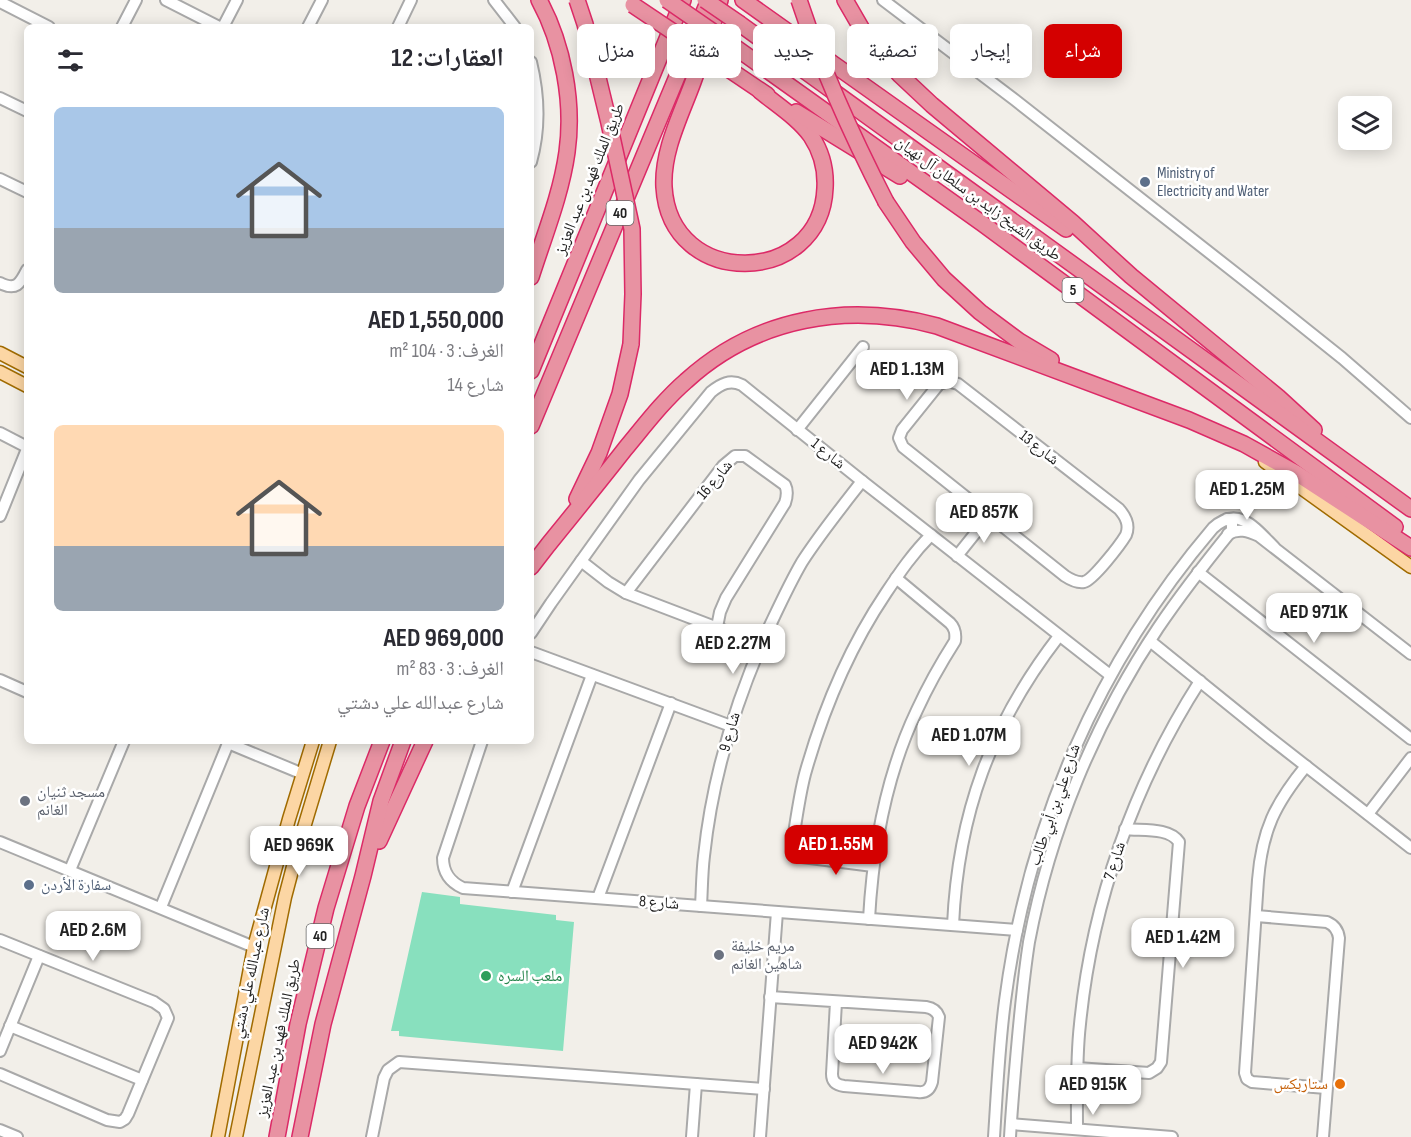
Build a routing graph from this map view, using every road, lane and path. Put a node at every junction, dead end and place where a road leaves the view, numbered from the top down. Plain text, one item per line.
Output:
1 (136, 0) edge
2 (166, 0) edge
3 (237, 0) edge
4 (321, 0) edge
5 (411, 0) edge
6 (494, 0) edge
7 (539, 0) edge
8 (577, 0) edge
9 (667, 0) edge
10 (673, 0) edge
11 (683, 0) edge
12 (705, 0) edge
13 (709, 0) edge
14 (720, 0) edge
15 (799, 0) edge
16 (845, 0) edge
17 (883, 0) edge
18 (0, 2) edge
19 (629, 2) edge
20 (747, 2) edge
21 (43, 24) edge
22 (124, 24) edge
23 (215, 24) edge
24 (223, 24) edge
25 (309, 24) edge
26 (399, 24) edge
27 (513, 24) edge
28 (659, 58) junction
29 (534, 77) edge
30 (760, 91) junction
31 (0, 98) edge
32 (24, 110) edge
33 (534, 147) edge
34 (0, 179) edge
35 (24, 191) edge
36 (983, 224) junction
37 (534, 267) edge
38 (24, 276) edge
39 (1131, 276) junction
40 (0, 283) edge
41 (863, 346) dead end
42 (0, 353) edge
43 (534, 364) edge
44 (24, 365) edge
45 (0, 372) edge
46 (24, 384) edge
47 (1104, 387) junction
48 (1411, 418) edge
49 (534, 419) edge
50 (797, 430) junction
51 (0, 433) edge
52 (1244, 444) junction
53 (24, 446) edge
54 (24, 456) edge
55 (1337, 456) junction
56 (862, 481) junction
57 (1411, 509) edge
58 (0, 516) edge
59 (989, 516) junction
60 (1227, 519) junction
61 (1228, 534) junction
62 (931, 535) junction
63 (1411, 538) edge
64 (548, 544) junction
65 (1274, 547) junction
66 (1411, 548) edge
67 (957, 556) junction
68 (581, 561) junction
69 (534, 563) edge
70 (1411, 567) edge
71 (1179, 571) junction
72 (1195, 576) junction
73 (896, 578) junction
74 (626, 593) junction
75 (717, 627) junction
76 (534, 629) edge
77 (1059, 636) junction
78 (1150, 641) junction
79 (762, 645) junction
80 (534, 653) edge
81 (1411, 654) edge
82 (592, 675) junction
83 (1110, 675) junction
84 (0, 680) edge
85 (1200, 681) junction
86 (24, 691) edge
87 (671, 704) junction
88 (730, 726) junction
89 (1411, 739) edge
90 (123, 744) edge
91 (227, 744) edge
92 (233, 744) edge
93 (312, 744) edge
94 (322, 744) edge
95 (329, 744) edge
96 (381, 744) edge
97 (402, 744) edge
98 (423, 744) edge
99 (481, 744) edge
100 (1411, 758) edge
101 (1306, 766) junction
102 (303, 774) junction
103 (317, 783) junction
104 (1059, 784) junction
105 (1073, 791) junction
106 (1368, 814) junction
107 (1125, 830) junction
108 (1040, 840) junction
109 (0, 842) edge
110 (1054, 846) junction
111 (1411, 848) edge
112 (279, 856) junction
113 (873, 866) junction
114 (70, 870) junction
115 (363, 876) junction
116 (512, 892) junction
117 (598, 898) junction
118 (701, 906) junction
119 (161, 907) junction
120 (777, 912) junction
121 (1256, 916) junction
122 (869, 919) junction
123 (953, 925) junction
124 (1017, 930) junction
125 (0, 940) edge
126 (275, 943) junction
127 (254, 947) junction
128 (39, 956) junction
129 (246, 996) junction
130 (771, 997) junction
131 (836, 1002) junction
132 (10, 1026) junction
133 (254, 1049) junction
134 (0, 1051) edge
135 (1077, 1068) junction
136 (230, 1073) junction
137 (0, 1074) edge
138 (142, 1080) junction
139 (696, 1084) junction
140 (1326, 1088) junction
141 (764, 1089) junction
142 (1011, 1124) junction
143 (1077, 1129) junction
144 (0, 1130) edge
145 (17, 1137) edge
146 (218, 1137) edge
147 (235, 1137) edge
148 (277, 1137) edge
149 (300, 1137) edge
150 (372, 1137) edge
151 (692, 1137) edge
152 (760, 1137) edge
153 (994, 1137) edge
154 (1010, 1137) edge
155 (1172, 1137) edge
156 (1323, 1137) edge

1 - 22 street
2 - 23 street
3 - 24 street
4 - 25 street
5 - 26 street
6 - 27 street
7 - 37 highway
8 - 64 highway, bridge
9 - 36 highway, طريق الشيخ زايد بن سلطان آل نهيان / 5, bridge
10 - 28 highway
11 - 28 highway, طريق الملك فهد بن عبد العزيز / 40
12 - 55 highway, طريق الشيخ زايد بن سلطان آل نهيان / 5, bridge
13 - 49 highway, 40
14 - 30 highway
15 - 47 highway, bridge
16 - 39 highway
17 - 48 street
18 - 21 street
19 - 30 highway, bridge
20 - 39 highway
28 - 43 highway, طريق الملك فهد بن عبد العزيز / 40
29 - 33 street
30 - 36 highway
31 - 32 street
34 - 35 street
36 - 63 highway, طريق الشيخ زايد بن سلطان آل نهيان / 5
38 - 40 street
39 - 55 highway
41 - 50 street
42 - 44 main road
45 - 46 main road
47 - 52 highway
47 - 64 highway
50 - 56 street, شارع 1
50 - 68 street, شارع 1
51 - 53 street
52 - 66 highway
52 - 70 main road
54 - 58 street
55 - 57 highway, طريق الشيخ زايد بن سلطان آل نهيان / 5
56 - 62 street, شارع 1
56 - 79 street, شارع 9
59 - 59 street, شارع 13
59 - 67 street
60 - 61 street
60 - 65 street
60 - 71 street, شارع علي بن أبي طالب
61 - 65 street
61 - 72 street, شارع علي بن أبي طالب
62 - 67 street, شارع 1
62 - 73 street
64 - 69 highway
65 - 81 street
67 - 77 street, شارع 1
68 - 74 street
68 - 76 street, شارع 1
71 - 72 street
71 - 83 street, شارع علي بن أبي طالب
72 - 78 street, شارع علي بن أبي طالب
72 - 89 street
73 - 113 street
73 - 113 street
74 - 75 street
74 - 75 street, شارع 16
75 - 79 street
77 - 83 street, شارع 1
77 - 123 street
78 - 85 street
78 - 105 street, شارع علي بن أبي طالب
79 - 88 street, شارع 9
80 - 82 street
82 - 87 street
82 - 116 street
83 - 104 street, شارع علي بن أبي طالب
84 - 86 street
85 - 101 street
85 - 107 street, شارع 7
87 - 88 street
87 - 117 street
88 - 118 street, شارع 9
90 - 114 street
91 - 119 street
92 - 102 street
93 - 102 main road, شارع عبدالله علي دشتي
94 - 103 main road
95 - 103 main road, شارع عبدالله علي دشتي
96 - 148 highway, طريق الملك فهد بن عبد العزيز / 40
97 - 115 highway, 40
98 - 115 highway
99 - 116 street, شارع 8
100 - 106 street
101 - 106 street
101 - 121 street
102 - 112 main road, شارع عبدالله علي دشتي
103 - 126 main road, شارع عبدالله علي دشتي
104 - 105 street
104 - 108 street, شارع علي بن أبي طالب
105 - 110 street, شارع علي بن أبي طالب
106 - 111 street
107 - 135 street, شارع 7
107 - 135 street
108 - 110 street
108 - 124 street, شارع علي بن أبي طالب
109 - 114 street
110 - 142 street, شارع علي بن أبي طالب
112 - 126 main road
112 - 127 main road, شارع عبدالله علي دشتي
113 - 122 street
114 - 119 street
115 - 149 highway, 40
116 - 117 street, شارع 8
117 - 118 street, شارع 8
118 - 120 street, شارع 8
119 - 127 street
120 - 122 street, شارع 8
120 - 130 street
121 - 140 street
121 - 140 street
122 - 123 street, شارع 8
123 - 124 street, شارع 8
124 - 153 street, شارع علي بن أبي طالب
125 - 128 street
126 - 133 main road, شارع عبدالله علي دشتي
127 - 129 main road, شارع عبدالله علي دشتي
128 - 132 street
128 - 138 street
129 - 133 main road
129 - 136 main road, شارع عبدالله علي دشتي
130 - 131 street
130 - 141 street
131 - 131 street
132 - 134 street
132 - 138 street
133 - 147 main road, شارع عبدالله علي دشتي
135 - 143 street, شارع 7
136 - 146 main road, شارع عبدالله علي دشتي
136 - 147 main road
137 - 138 street
139 - 141 street
139 - 150 street
139 - 151 street
140 - 156 street
141 - 152 street
142 - 143 street
142 - 154 street, شارع علي بن أبي طالب
143 - 155 street
144 - 145 street

